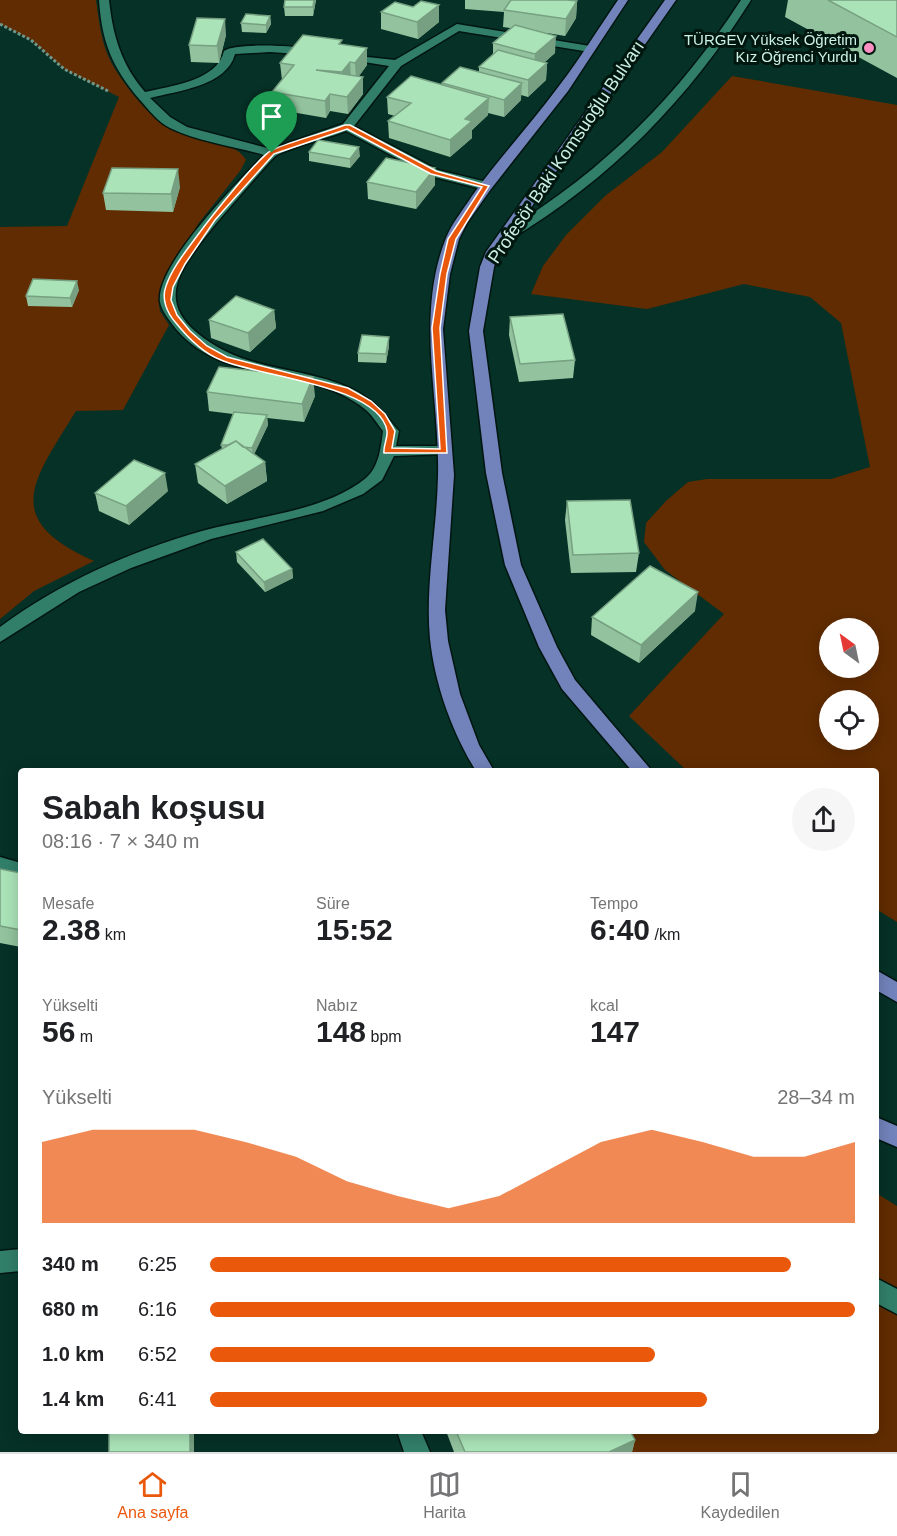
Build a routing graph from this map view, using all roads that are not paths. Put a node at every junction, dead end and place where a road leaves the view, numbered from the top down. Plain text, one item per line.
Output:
1 (104, 0) edge
2 (623, 0) edge
3 (671, 0) edge
4 (746, 0) edge
5 (590, 49) junction
6 (397, 64) junction
7 (143, 96) junction
8 (347, 127) junction
9 (272, 153) junction
10 (486, 186) junction
11 (504, 237) junction
12 (387, 451) junction
13 (444, 451) junction
14 (0, 636) edge
15 (483, 768) edge
16 (640, 768) edge
17 (0, 865) edge
18 (18, 870) edge
19 (879, 981) edge
20 (897, 993) edge
21 (879, 1128) edge
22 (897, 1137) edge
23 (18, 1260) edge
24 (0, 1262) edge
25 (879, 1291) edge
26 (897, 1303) edge
27 (410, 1434) edge
28 (417, 1452) edge

1 - 7 street
2 - 5 main road, Profesör Baki Komsuoğlu Bulvarı
3 - 11 main road, Profesör Baki Komsuoğlu Bulvarı
4 - 11 street
5 - 6 street
5 - 10 main road, Profesör Baki Komsuoğlu Bulvarı
6 - 7 street
6 - 8 street
7 - 9 street
8 - 9 street
8 - 10 street
9 - 12 street
10 - 13 main road, Profesör Baki Komsuoğlu Bulvarı
11 - 16 main road, Profesör Baki Komsuoğlu Bulvarı
12 - 13 street
12 - 14 street
13 - 15 main road, Profesör Baki Komsuoğlu Bulvarı
17 - 18 street
19 - 20 main road
21 - 22 main road
23 - 24 street
25 - 26 street
27 - 28 street

